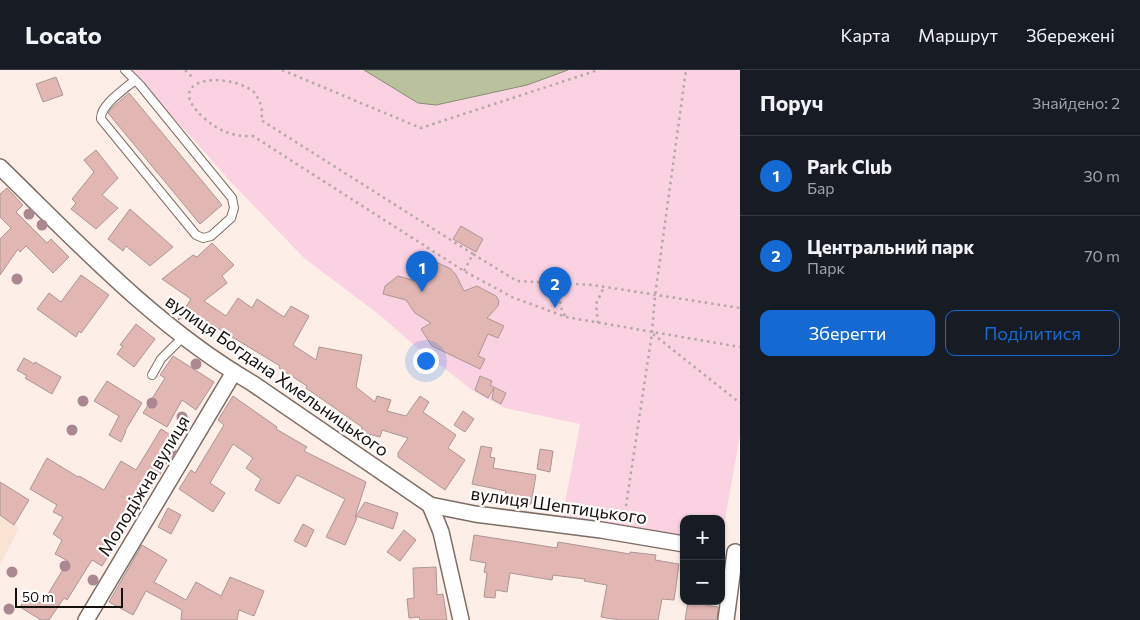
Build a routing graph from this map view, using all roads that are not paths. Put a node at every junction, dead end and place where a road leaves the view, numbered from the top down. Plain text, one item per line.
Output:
1 (125, 70) edge
2 (135, 80) junction
3 (0, 167) edge
4 (184, 336) junction
5 (234, 372) junction
6 (152, 375) dead end
7 (430, 505) junction
8 (680, 543) edge
9 (732, 551) edge
10 (86, 620) edge
11 (461, 620) edge
12 (726, 620) edge

1 - 2 lane
2 - 2 lane
3 - 4 street, вулиця Богдана Хмельницького
4 - 5 street, вулиця Богдана Хмельницького
4 - 6 lane
5 - 7 street, вулиця Богдана Хмельницького
5 - 10 street, Молодіжна вулиця
7 - 8 street, вулиця Шептицького
7 - 11 street
9 - 12 street

